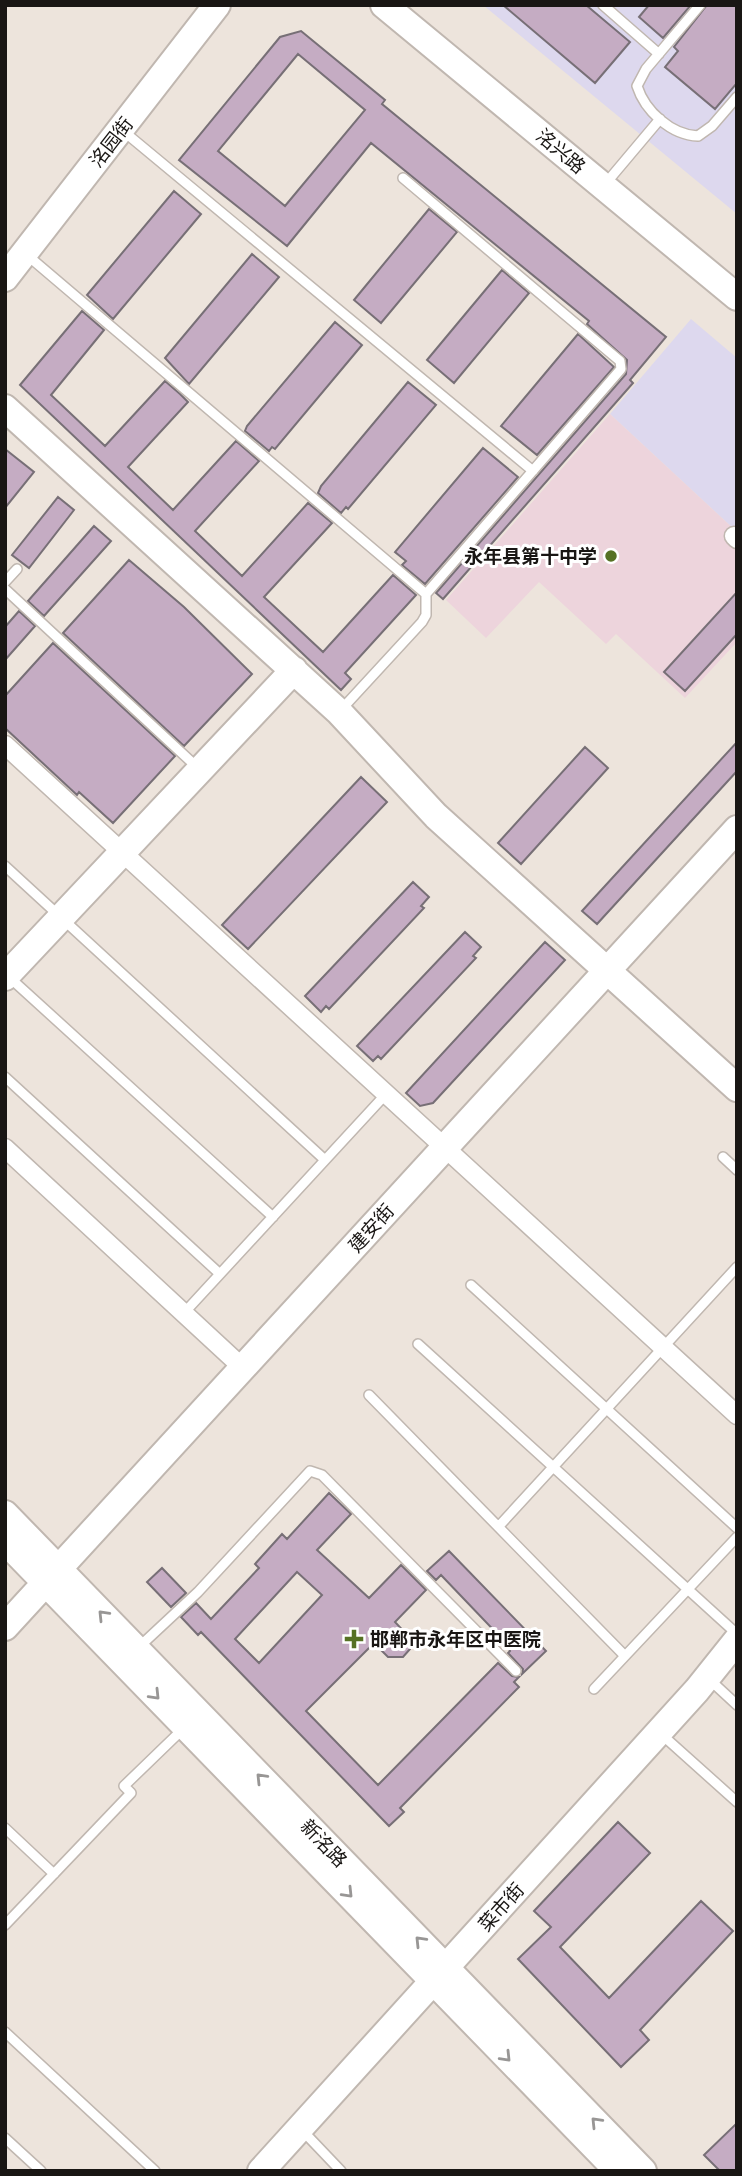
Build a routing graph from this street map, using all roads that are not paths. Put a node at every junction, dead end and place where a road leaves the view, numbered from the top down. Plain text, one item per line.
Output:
1 (217, 5) edge
2 (384, 5) edge
3 (406, 5) edge
4 (603, 5) edge
5 (700, 5) edge
6 (659, 54) junction
7 (737, 97) edge
8 (727, 108) junction
9 (737, 116) edge
10 (660, 119) junction
11 (121, 129) junction
12 (612, 176) junction
13 (403, 178) dead end
14 (25, 253) junction
15 (5, 278) edge
16 (737, 279) edge
17 (737, 297) edge
18 (5, 408) edge
19 (533, 471) junction
20 (17, 569) dead end
21 (5, 582) edge
22 (5, 589) edge
23 (426, 594) junction
24 (294, 670) junction
25 (339, 712) junction
26 (5, 745) edge
27 (200, 770) junction
28 (737, 829) edge
29 (123, 852) junction
30 (5, 866) edge
31 (61, 918) junction
32 (607, 971) junction
33 (6, 975) edge
34 (5, 1077) edge
35 (737, 1088) edge
36 (386, 1094) junction
37 (445, 1147) junction
38 (5, 1148) edge
39 (723, 1157) dead end
40 (325, 1160) junction
41 (737, 1170) edge
42 (273, 1217) junction
43 (737, 1266) edge
44 (220, 1274) junction
45 (471, 1284) dead end
46 (184, 1313) junction
47 (418, 1344) dead end
48 (663, 1347) junction
49 (243, 1368) junction
50 (369, 1395) dead end
51 (606, 1409) junction
52 (737, 1415) edge
53 (553, 1467) junction
54 (5, 1514) edge
55 (499, 1526) junction
56 (737, 1528) edge
57 (737, 1537) edge
58 (5, 1541) edge
59 (52, 1576) junction
60 (687, 1589) junction
61 (5, 1627) edge
62 (737, 1634) edge
63 (737, 1640) edge
64 (136, 1650) junction
65 (625, 1656) junction
66 (516, 1671) dead end
67 (707, 1678) junction
68 (594, 1689) dead end
69 (737, 1704) edge
70 (185, 1726) junction
71 (659, 1732) junction
72 (737, 1802) edge
73 (5, 1828) edge
74 (54, 1874) junction
75 (5, 1925) edge
76 (440, 1975) junction
77 (5, 2032) edge
78 (300, 2128) junction
79 (5, 2138) edge
80 (41, 2171) edge
81 (155, 2171) edge
82 (261, 2171) edge
83 (341, 2171) edge
84 (618, 2171) edge
85 (643, 2171) edge

1 - 11 street, 洺园街
2 - 17 street, 洺兴路
3 - 12 street, 洺兴路
4 - 6 lane
5 - 6 lane
6 - 10 lane
7 - 8 lane
8 - 9 lane
8 - 10 lane
10 - 12 lane
11 - 14 street, 洺园街
11 - 19 lane
12 - 16 street, 洺兴路
13 - 19 lane
14 - 15 street, 洺园街
14 - 23 lane
18 - 24 street
19 - 23 lane
20 - 21 lane
22 - 27 lane
23 - 25 lane
24 - 25 street
24 - 27 street
25 - 32 street
26 - 29 street
27 - 29 street
28 - 32 street, 建安街
29 - 31 street
29 - 36 street
30 - 31 lane
31 - 33 street
31 - 40 lane
32 - 35 street
32 - 37 street, 建安街
33 - 42 lane
34 - 44 lane
36 - 37 street
36 - 40 lane
37 - 48 street
37 - 49 street, 建安街
38 - 46 street
39 - 41 lane
40 - 42 lane
42 - 44 lane
43 - 48 lane
44 - 46 lane
45 - 51 lane
46 - 49 street
47 - 53 lane
48 - 51 lane
48 - 52 street
49 - 59 street, 建安街
50 - 55 lane
51 - 53 lane
51 - 56 lane
53 - 55 lane
53 - 60 lane
54 - 59 street, 新洺路
55 - 65 lane
57 - 60 lane
58 - 59 street, 新洺路
59 - 61 street, 建安街
64 -> 59 street, 新洺路
59 -> 70 street, 新洺路
60 - 62 lane
60 - 65 lane
63 - 67 street, 菜市街
64 - 66 lane
76 -> 64 street, 新洺路
65 - 68 lane
67 - 69 lane
67 - 71 street, 菜市街
70 - 74 lane
70 -> 76 street, 新洺路
71 - 72 lane
71 - 76 street, 菜市街
73 - 74 lane
74 - 75 lane
76 - 78 street, 菜市街
76 -> 84 street, 新洺路
85 -> 76 street, 新洺路
77 - 81 lane
78 - 82 street, 菜市街
78 - 83 lane
79 - 80 lane

